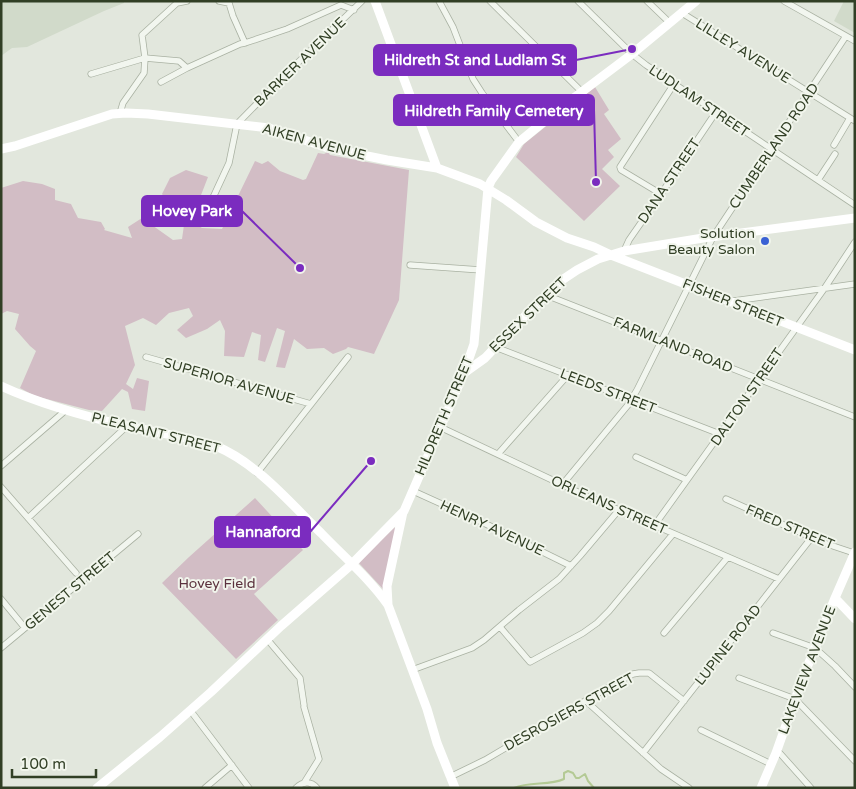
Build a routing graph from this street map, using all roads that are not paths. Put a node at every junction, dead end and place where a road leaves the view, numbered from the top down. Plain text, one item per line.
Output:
1 (187, 1) edge
2 (219, 1) edge
3 (362, 1) edge
4 (375, 1) edge
5 (439, 1) edge
6 (490, 1) edge
7 (578, 1) edge
8 (646, 1) edge
9 (784, 1) edge
10 (230, 2) edge
11 (692, 2) edge
12 (354, 10) junction
13 (682, 13) junction
14 (670, 23) junction
15 (846, 36) junction
16 (855, 41) edge
17 (245, 43) junction
18 (632, 54) junction
19 (145, 58) junction
20 (187, 68) junction
21 (91, 74) dead end
22 (161, 82) dead end
23 (674, 84) junction
24 (582, 92) junction
25 (810, 92) junction
26 (716, 112) junction
27 (120, 113) junction
28 (852, 119) edge
29 (237, 124) junction
30 (519, 142) junction
31 (834, 145) dead end
32 (1, 149) edge
33 (771, 149) junction
34 (835, 154) dead end
35 (437, 168) junction
36 (818, 180) junction
37 (488, 188) junction
38 (661, 194) junction
39 (855, 205) edge
40 (204, 217) dead end
41 (855, 218) edge
42 (713, 237) junction
43 (855, 242) edge
44 (624, 251) junction
45 (611, 255) junction
46 (410, 265) dead end
47 (481, 270) junction
48 (855, 284) edge
49 (689, 285) junction
50 (824, 289) junction
51 (546, 294) junction
52 (731, 302) junction
53 (796, 328) junction
54 (661, 340) junction
55 (495, 347) junction
56 (855, 350) edge
57 (146, 357) dead end
58 (348, 357) dead end
59 (464, 373) junction
60 (568, 375) junction
61 (759, 379) junction
62 (1, 386) edge
63 (631, 400) junction
64 (311, 404) junction
65 (66, 410) junction
66 (855, 416) edge
67 (127, 426) junction
68 (440, 427) junction
69 (720, 434) junction
70 (498, 454) junction
71 (636, 457) dead end
72 (1, 466) edge
73 (257, 473) junction
74 (687, 480) junction
75 (562, 485) junction
76 (1, 487) edge
77 (413, 491) junction
78 (726, 499) dead end
79 (404, 510) junction
80 (618, 511) junction
81 (28, 518) junction
82 (654, 526) junction
83 (138, 534) dead end
84 (673, 534) junction
85 (812, 537) junction
86 (855, 553) edge
87 (728, 557) junction
88 (352, 564) junction
89 (571, 566) junction
90 (76, 573) dead end
91 (779, 579) junction
92 (835, 598) junction
93 (1, 599) edge
94 (388, 605) junction
95 (855, 619) edge
96 (500, 627) junction
97 (25, 628) junction
98 (664, 633) dead end
99 (773, 633) dead end
100 (267, 639) junction
101 (1, 648) edge
102 (815, 648) junction
103 (412, 670) junction
104 (739, 678) dead end
105 (855, 687) edge
106 (795, 699) junction
107 (586, 701) junction
108 (684, 701) junction
109 (190, 710) junction
110 (701, 730) dead end
111 (776, 750) junction
112 (643, 753) junction
113 (855, 761) edge
114 (771, 764) junction
115 (232, 765) junction
116 (450, 777) junction
117 (304, 783) junction
118 (97, 788) edge
119 (205, 788) edge
120 (249, 788) edge
121 (296, 788) edge
122 (317, 788) edge
123 (454, 788) edge
124 (689, 788) edge
125 (761, 788) edge
126 (811, 788) edge

1 - 19 street
2 - 10 street
3 - 12 street, BARKER AVENUE
4 - 35 street
5 - 30 street
6 - 24 street
7 - 18 street, LUDLAM STREET
8 - 14 street
9 - 15 street
10 - 17 street
11 - 13 street, HILDRETH STREET
12 - 17 street
12 - 29 street, BARKER AVENUE
13 - 14 street, HILDRETH STREET
13 - 25 street, LILLEY AVENUE
14 - 18 street, HILDRETH STREET
15 - 16 street
15 - 25 street, CUMBERLAND ROAD
17 - 20 street
18 - 23 street, LUDLAM STREET
18 - 24 street, HILDRETH STREET
19 - 20 street
19 - 21 street
19 - 27 street
20 - 22 street
23 - 26 street, LUDLAM STREET
23 - 38 street
24 - 30 street, HILDRETH STREET
25 - 28 street, LILLEY AVENUE
25 - 33 street, CUMBERLAND ROAD
26 - 33 street, LUDLAM STREET
26 - 38 street, DANA STREET
27 - 29 street, AIKEN AVENUE
27 - 32 street, AIKEN AVENUE
28 - 31 street
29 - 35 street, AIKEN AVENUE
29 - 40 street
30 - 37 street, HILDRETH STREET
33 - 36 street, LUDLAM STREET
33 - 42 street, CUMBERLAND ROAD
34 - 36 street
35 - 37 street, AIKEN AVENUE
36 - 39 street, LUDLAM STREET
37 - 45 street, AIKEN AVENUE
37 - 47 street, HILDRETH STREET
38 - 44 street, DANA STREET
41 - 42 street
42 - 44 street
42 - 49 street, CUMBERLAND ROAD
43 - 50 street, DALTON STREET
44 - 45 street, ESSEX STREET
45 - 49 street, FISHER STREET
45 - 51 street, ESSEX STREET
46 - 47 street
47 - 59 street, HILDRETH STREET
48 - 50 street
49 - 52 street, FISHER STREET
49 - 54 street, CUMBERLAND ROAD
50 - 52 street
50 - 53 street, DALTON STREET
51 - 54 street, FARMLAND ROAD
51 - 55 street, ESSEX STREET
52 - 53 street, FISHER STREET
53 - 56 street, FISHER STREET
53 - 61 street, DALTON STREET
54 - 61 street, FARMLAND ROAD
54 - 63 street, CUMBERLAND ROAD
55 - 59 street, ESSEX STREET
55 - 60 street, LEEDS STREET
57 - 64 street, SUPERIOR AVENUE
58 - 64 street
59 - 68 street, HILDRETH STREET
60 - 63 street, LEEDS STREET
60 - 70 street
61 - 66 street, FARMLAND ROAD
61 - 69 street, DALTON STREET
62 - 65 street, PLEASANT STREET
63 - 69 street, LEEDS STREET
63 - 75 street, CUMBERLAND ROAD
64 - 73 street
65 - 67 street, PLEASANT STREET
65 - 72 street
67 - 73 street, PLEASANT STREET
67 - 81 street
68 - 70 street, ORLEANS STREET
68 - 77 street, HILDRETH STREET
69 - 74 street, DALTON STREET
70 - 75 street, ORLEANS STREET
71 - 74 street
73 - 88 street, PLEASANT STREET
74 - 82 street, DALTON STREET
75 - 80 street, ORLEANS STREET
76 - 81 street
77 - 79 street, HILDRETH STREET
77 - 89 street, HENRY AVENUE
78 - 85 street, FRED STREET
79 - 88 street, HILDRETH STREET
79 - 94 street
80 - 82 street, ORLEANS STREET
80 - 89 street
81 - 90 street
82 - 84 street, ORLEANS STREET
83 - 97 street, GENEST STREET
84 - 87 street, ORLEANS STREET
84 - 96 street
85 - 86 street, FRED STREET
85 - 91 street, LUPINE ROAD
86 - 92 street, LAKEVIEW AVENUE
87 - 91 street, ORLEANS STREET
87 - 98 street
88 - 94 street, PLEASANT STREET
88 - 100 street, HILDRETH STREET
89 - 96 street
91 - 108 street, LUPINE ROAD
92 - 95 street
92 - 102 street, LAKEVIEW AVENUE
93 - 97 street
94 - 103 street, PLEASANT STREET
96 - 103 street
97 - 101 street, GENEST STREET
99 - 102 street
100 - 109 street, HILDRETH STREET
100 - 117 street
102 - 105 street
102 - 106 street, LAKEVIEW AVENUE
103 - 116 street, PLEASANT STREET
104 - 106 street
106 - 111 street, LAKEVIEW AVENUE
106 - 113 street
107 - 108 street, DESROSIERS STREET
107 - 112 street
107 - 116 street, DESROSIERS STREET
108 - 112 street, LUPINE ROAD
109 - 115 street
109 - 118 street, HILDRETH STREET
110 - 114 street
111 - 114 street, LAKEVIEW AVENUE
111 - 126 street
112 - 124 street
114 - 125 street, LAKEVIEW AVENUE
115 - 119 street
115 - 120 street
116 - 123 street, PLEASANT STREET
117 - 121 street
117 - 122 street

